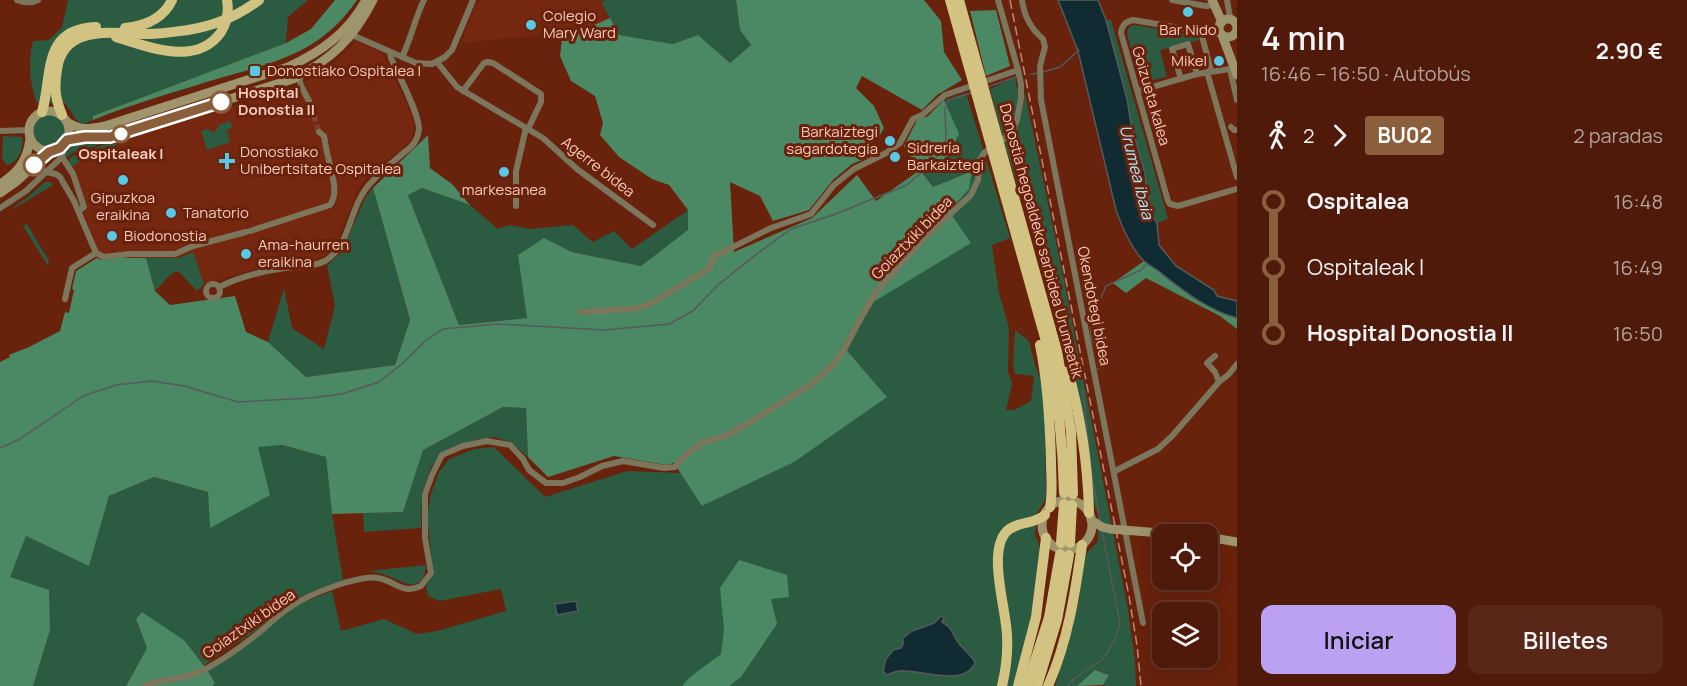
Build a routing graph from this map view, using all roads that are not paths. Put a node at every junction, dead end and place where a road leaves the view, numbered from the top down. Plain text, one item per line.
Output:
1 (17, 0) edge
2 (38, 0) edge
3 (172, 0) edge
4 (227, 0) edge
5 (259, 0) edge
6 (374, 0) edge
7 (424, 0) edge
8 (474, 0) edge
9 (950, 0) edge
10 (959, 0) edge
11 (999, 0) edge
12 (1022, 0) edge
13 (1172, 0) edge
14 (1227, 0) edge
15 (1213, 2) edge
16 (365, 3) edge
17 (1235, 21) edge
18 (122, 28) junction
19 (181, 31) junction
20 (1224, 31) junction
21 (1201, 32) junction
22 (100, 33) junction
23 (352, 36) junction
24 (333, 40) junction
25 (390, 52) junction
26 (330, 57) junction
27 (402, 57) junction
28 (971, 60) junction
29 (301, 61) junction
30 (437, 62) junction
31 (1018, 70) junction
32 (1234, 70) edge
33 (1209, 72) junction
34 (1197, 74) junction
35 (298, 76) junction
36 (1181, 79) junction
37 (463, 91) junction
38 (1138, 91) junction
39 (1237, 100) edge
40 (42, 112) junction
41 (314, 117) tunnel mouth
42 (64, 118) junction
43 (527, 129) junction
44 (0, 131) edge
45 (322, 134) tunnel mouth
46 (29, 135) junction
47 (65, 143) junction
48 (49, 152) junction
49 (62, 157) junction
50 (1002, 169) junction
51 (45, 172) junction
52 (1237, 177) edge
53 (0, 184) edge
54 (1236, 189) edge
55 (0, 193) edge
56 (516, 206) dead end
57 (0, 208) edge
58 (79, 211) junction
59 (653, 225) dead end
60 (96, 253) junction
61 (219, 287) dead end
62 (65, 298) dead end
63 (1034, 300) junction
64 (580, 312) dead end
65 (1049, 319) junction
66 (1215, 356) dead end
67 (1237, 364) edge
68 (1219, 382) junction
69 (1115, 471) junction
70 (1068, 499) junction
71 (1048, 511) junction
72 (1090, 516) junction
73 (1024, 524) junction
74 (1114, 529) junction
75 (1152, 532) edge
76 (1045, 534) junction
77 (1218, 539) edge
78 (1085, 541) junction
79 (1237, 542) edge
80 (1065, 549) junction
81 (1143, 623) dead end
82 (144, 686) edge
83 (1002, 686) edge
84 (1018, 686) edge
85 (1027, 686) edge
86 (1037, 686) edge
87 (1048, 686) edge

1 - 2 street
3 - 18 highway
4 - 22 highway
5 - 19 highway
6 - 23 main road
7 - 27 street
8 - 30 street
9 - 28 highway, Donostia hegoaldeko sarbidea Urumeatik
10 - 28 highway, Donostia hegoaldeko sarbidea Urumeatik
11 - 31 street, Goiaztxiki bidea
12 - 69 street, Okendotegi bidea
13 - 15 street
14 - 17 street
15 - 20 main road
16 - 23 main road
16 - 24 main road
17 - 20 main road
17 - 20 main road
18 - 19 highway
18 - 40 highway
19 - 22 highway
20 - 21 street, Goizueta kalea
20 - 32 main road
21 - 33 street
21 - 38 street, Goizueta kalea
22 - 42 highway
23 - 24 main road
23 - 25 street
23 - 26 main road
24 - 26 main road
24 - 29 main road
25 - 27 street
25 - 61 street
26 - 35 main road
27 - 30 street
28 - 50 highway, Donostia hegoaldeko sarbidea Urumeatik
29 - 35 main road
29 - 42 main road
30 - 37 street, Agerre bidea
31 - 64 street
31 - 82 street, Goiaztxiki bidea
32 - 33 street
32 - 39 street
33 - 34 street
33 - 52 street
34 - 36 street
34 - 36 street
35 - 41 street
35 - 47 main road
36 - 38 street
37 - 43 street, Agerre bidea
37 - 43 street
38 - 54 street, Goizueta kalea
40 - 42 main road
40 - 46 main road
42 - 47 main road
43 - 56 street
43 - 59 street, Agerre bidea
44 - 46 street
45 - 60 street
46 - 48 main road
46 - 53 main road
47 - 48 main road
47 - 49 street
48 - 55 main road
49 - 51 street
49 - 58 street
50 - 63 highway, Donostia hegoaldeko sarbidea Urumeatik
50 - 65 highway, Donostia hegoaldeko sarbidea Urumeatik
51 - 57 street
51 - 58 street
58 - 60 street
60 - 62 street
63 - 70 highway, Donostia hegoaldeko sarbidea Urumeatik
63 - 71 highway
65 - 70 highway, Donostia hegoaldeko sarbidea Urumeatik
65 - 72 highway
66 - 68 street
67 - 68 street
68 - 69 street
69 - 81 street, Okendotegi bidea
70 - 80 highway, Donostia hegoaldeko sarbidea Urumeatik
71 - 72 main road
71 - 73 highway
71 - 76 main road
72 - 74 main road
72 - 78 main road
73 - 76 highway
73 - 83 highway
74 - 75 main road
74 - 78 main road
76 - 78 main road
76 - 84 highway
77 - 79 main road
78 - 87 highway
80 - 85 highway, Donostia hegoaldeko sarbidea Urumeatik
80 - 86 highway, Donostia hegoaldeko sarbidea Urumeatik

